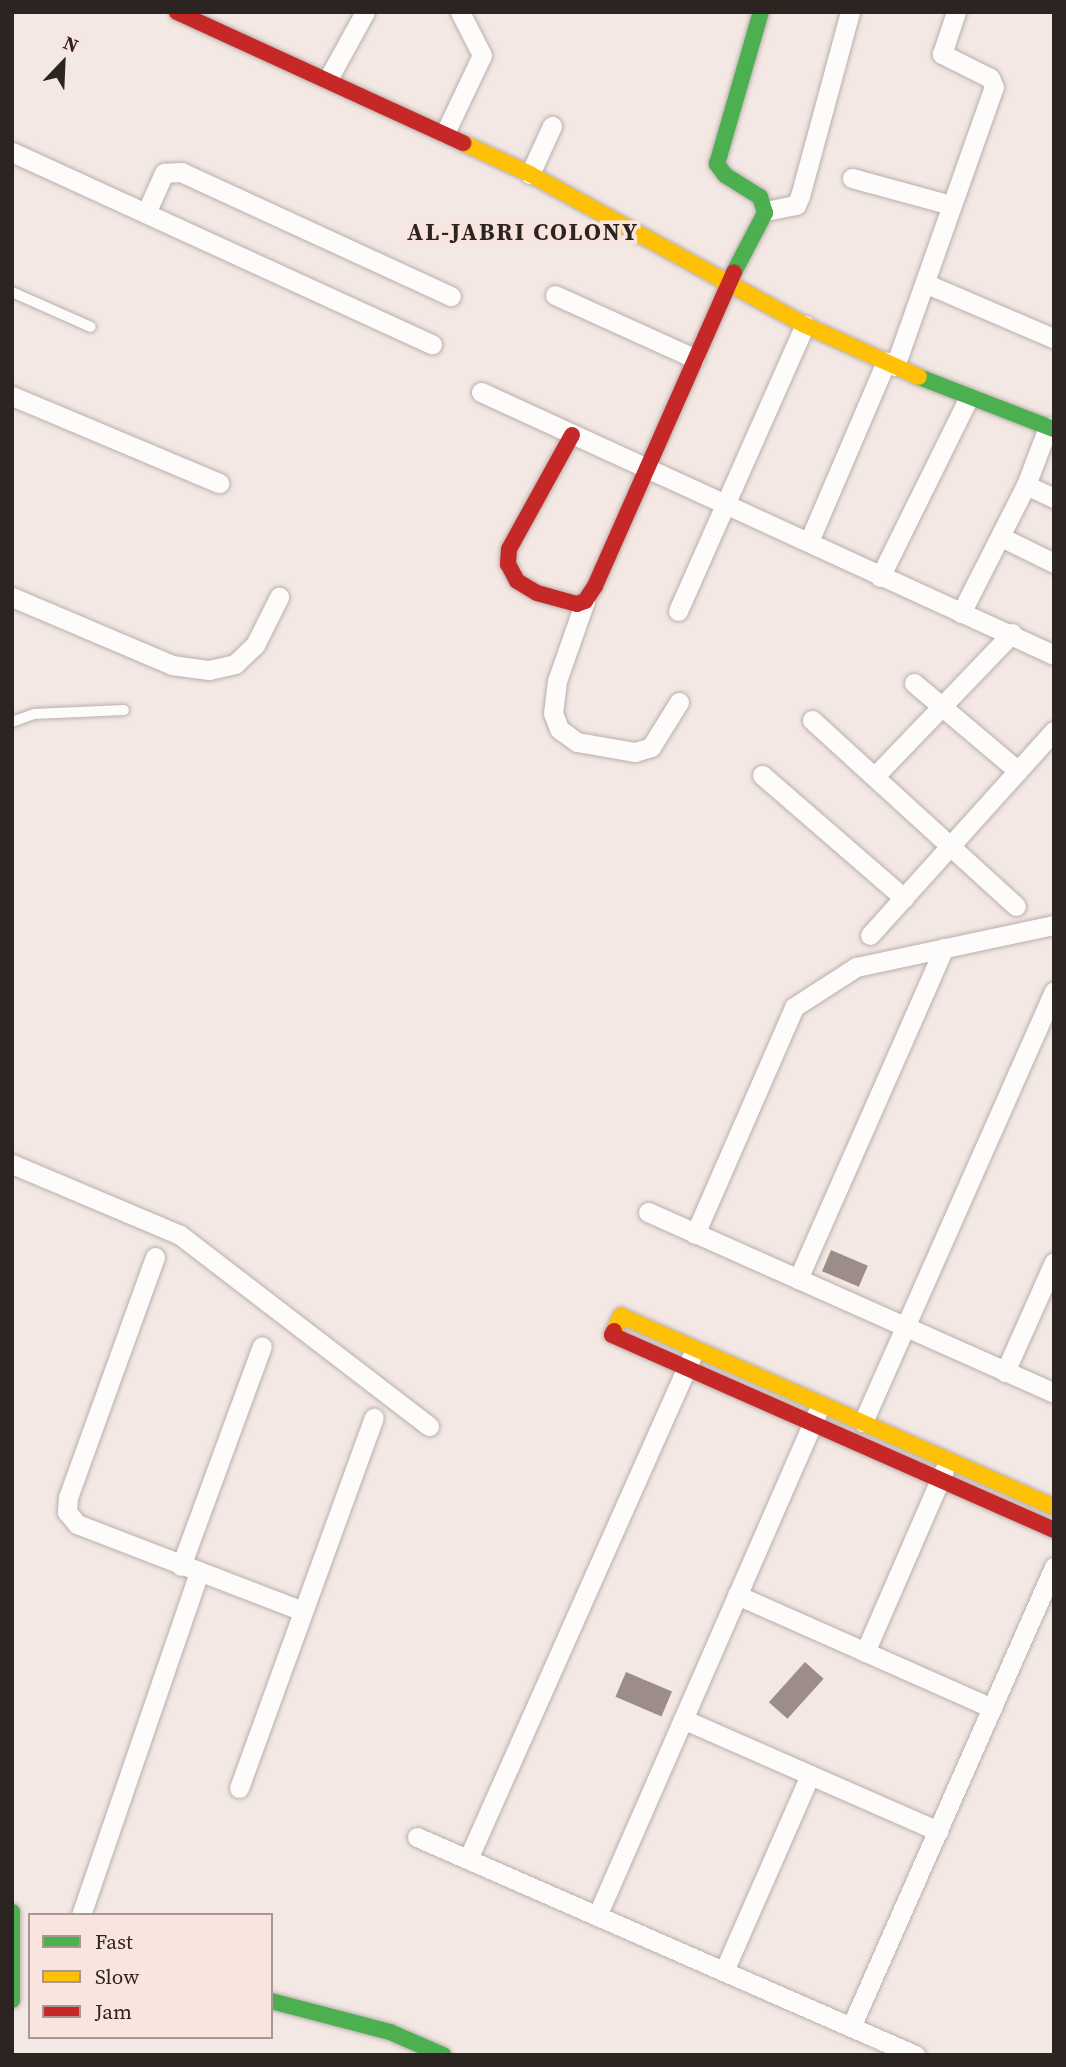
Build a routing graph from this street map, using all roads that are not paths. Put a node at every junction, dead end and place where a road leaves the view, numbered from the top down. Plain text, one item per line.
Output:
1 (177, 12) edge
2 (365, 12) edge
3 (460, 12) edge
4 (761, 12) edge
5 (850, 12) edge
6 (956, 12) edge
7 (328, 79) junction
8 (552, 126) dead end
9 (445, 133) junction
10 (12, 152) edge
11 (530, 174) junction
12 (852, 178) dead end
13 (951, 205) junction
14 (765, 211) junction
15 (146, 213) junction
16 (729, 281) junction
17 (927, 284) junction
18 (12, 292) edge
19 (555, 295) dead end
20 (451, 296) dead end
21 (805, 325) junction
22 (90, 327) dead end
23 (1053, 338) edge
24 (432, 344) dead end
25 (694, 358) junction
26 (891, 364) junction
27 (481, 392) dead end
28 (12, 396) edge
29 (968, 399) junction
30 (1051, 428) edge
31 (572, 435) junction
32 (645, 468) junction
33 (219, 483) dead end
34 (1026, 485) junction
35 (1054, 498) edge
36 (727, 504) junction
37 (1001, 537) junction
38 (810, 539) junction
39 (1054, 564) edge
40 (880, 577) junction
41 (12, 597) edge
42 (279, 597) dead end
43 (585, 601) junction
44 (678, 611) dead end
45 (961, 613) junction
46 (1012, 633) junction
47 (1054, 655) edge
48 (914, 683) dead end
49 (679, 702) dead end
50 (943, 708) junction
51 (124, 710) dead end
52 (812, 720) dead end
53 (12, 722) edge
54 (1051, 739) edge
55 (1018, 771) junction
56 (762, 775) dead end
57 (876, 776) junction
58 (952, 844) junction
59 (904, 898) junction
60 (1016, 906) dead end
61 (1054, 925) edge
62 (870, 935) dead end
63 (944, 948) junction
64 (1054, 990) edge
65 (12, 1164) edge
66 (648, 1212) dead end
67 (695, 1234) junction
68 (155, 1257) dead end
69 (1054, 1262) edge
70 (798, 1279) junction
71 (905, 1327) junction
72 (261, 1346) dead end
73 (695, 1348) junction
74 (686, 1368) junction
75 (1005, 1372) junction
76 (1054, 1393) edge
77 (821, 1404) junction
78 (374, 1418) dead end
79 (863, 1422) junction
80 (812, 1424) junction
81 (429, 1426) dead end
82 (949, 1460) junction
83 (940, 1480) junction
84 (1054, 1507) edge
85 (1054, 1530) edge
86 (1054, 1567) edge
87 (190, 1569) junction
88 (737, 1595) junction
89 (302, 1611) junction
90 (865, 1652) junction
91 (992, 1708) junction
92 (683, 1719) junction
93 (810, 1775) junction
94 (239, 1788) dead end
95 (937, 1831) junction
96 (417, 1837) dead end
97 (468, 1859) junction
98 (12, 1912) edge
99 (82, 1913) edge
100 (597, 1916) junction
101 (19, 1953) edge
102 (724, 1971) junction
103 (12, 2000) edge
104 (273, 2002) edge
105 (851, 2027) junction
106 (443, 2055) edge
107 (915, 2055) edge

1 - 7 main road
2 - 7 street
3 - 9 street
4 - 14 main road
5 - 14 street
6 - 13 street
7 - 9 main road
8 - 11 street
9 - 11 main road
10 - 15 street
11 - 16 main road
12 - 13 street
13 - 17 street
14 - 16 main road
15 - 20 street
15 - 24 street
16 - 21 main road
16 - 25 main road
17 - 23 street
17 - 26 street
18 - 22 lane
19 - 25 street
21 - 26 main road
21 - 36 street
25 - 32 main road
26 - 29 main road
26 - 38 street
27 - 31 street
28 - 33 street
29 - 30 main road
29 - 40 street
30 - 34 street
31 - 32 street
31 - 43 main road
32 - 36 street
32 - 43 main road
34 - 35 street
34 - 37 street
36 - 38 street
36 - 44 street
37 - 39 street
37 - 45 street
38 - 40 street
40 - 45 street
41 - 42 street
43 - 49 street
45 - 46 street
46 - 47 street
46 - 50 street
48 - 50 street
50 - 55 street
50 - 57 street
51 - 53 lane
52 - 57 street
54 - 55 street
55 - 58 street
56 - 59 street
57 - 58 street
58 - 59 street
58 - 60 street
59 - 62 street
61 - 63 street
63 - 67 street
63 - 70 street
64 - 71 street
65 - 81 street
66 - 67 street
67 - 70 street
68 - 87 street
69 - 75 street
70 - 71 street
71 - 75 street
71 - 79 street
72 - 87 street
73 - 74 street
73 - 74 main road
73 - 77 main road
74 - 80 main road
74 - 97 street
75 - 76 street
77 - 79 main road
77 - 80 street
78 - 89 street
79 - 82 main road
80 - 83 main road
80 - 88 street
82 - 83 street
82 - 84 main road
83 - 85 main road
83 - 90 street
86 - 91 street
87 - 89 street
87 - 99 street
88 - 90 street
88 - 92 street
89 - 94 street
90 - 91 street
91 - 95 street
92 - 93 street
92 - 100 street
93 - 95 street
93 - 102 street
95 - 105 street
96 - 97 street
97 - 100 street
98 - 101 main road
100 - 102 street
101 - 103 main road
102 - 105 street
104 - 106 main road
105 - 107 street

